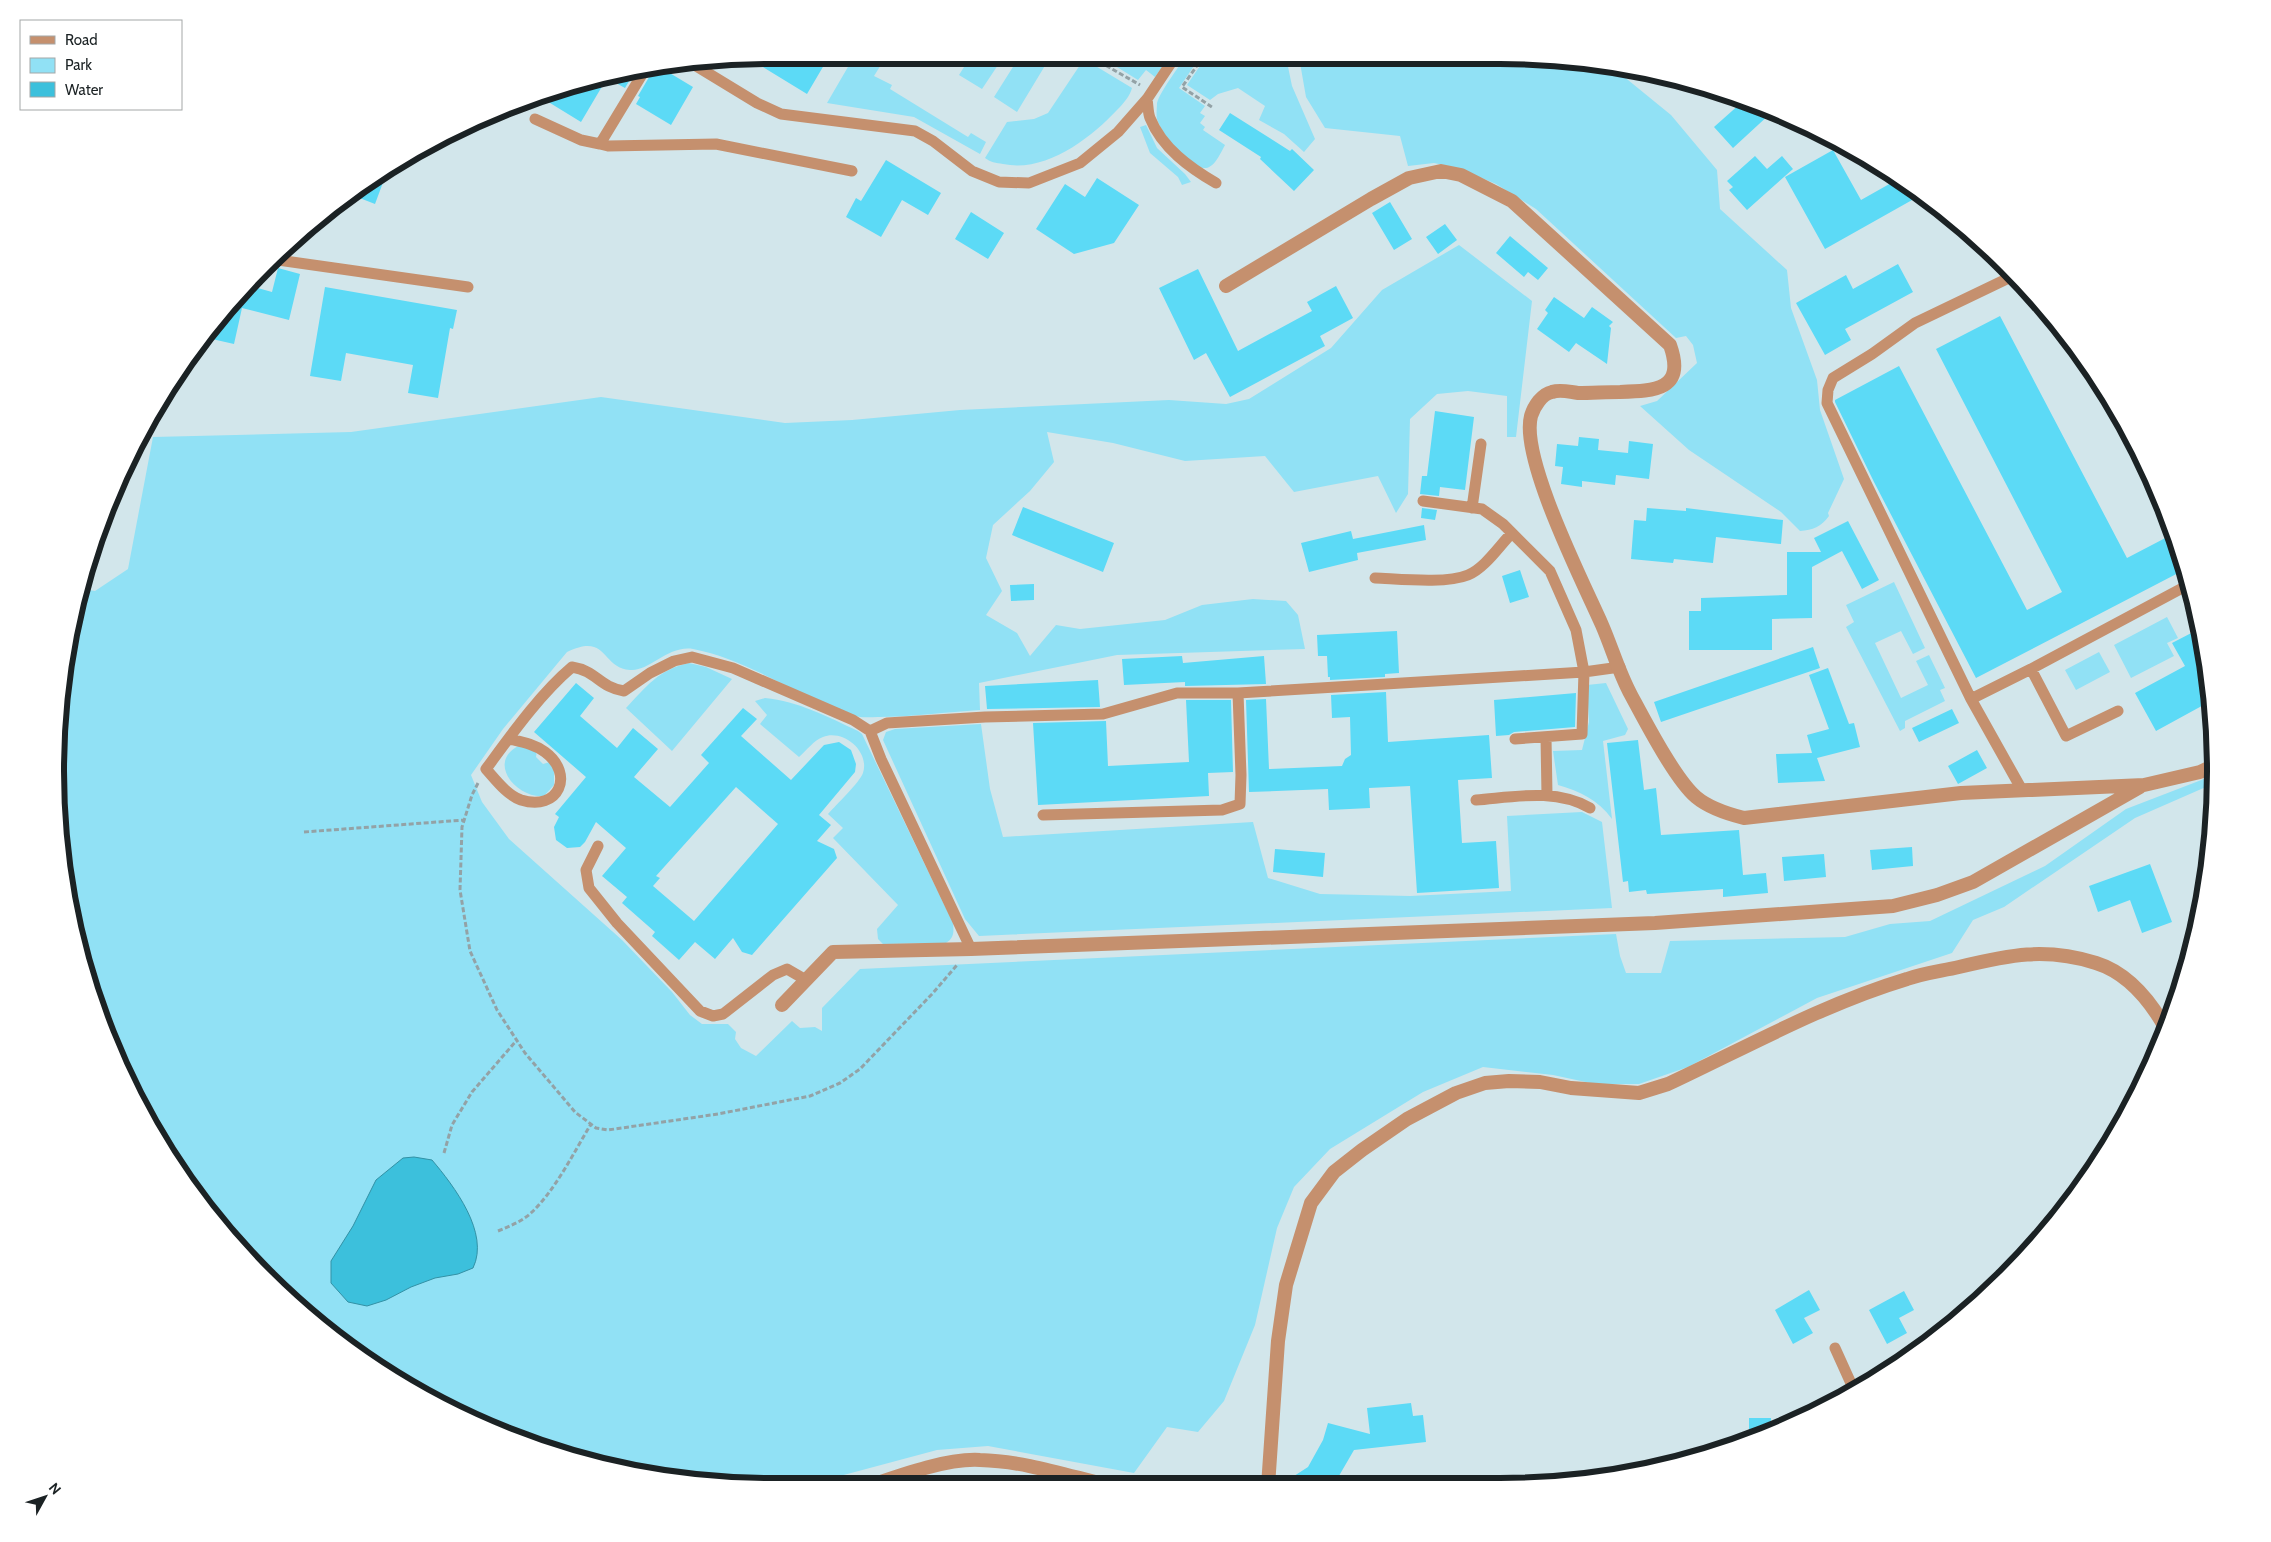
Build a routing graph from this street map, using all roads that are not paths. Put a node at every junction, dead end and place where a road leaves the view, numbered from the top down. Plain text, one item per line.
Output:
1 (1170, 64) edge
2 (699, 68) edge
3 (641, 76) edge
4 (1150, 95) junction
5 (534, 119) dead end
6 (600, 144) junction
7 (852, 170) dead end
8 (1216, 183) dead end
9 (282, 261) edge
10 (2007, 279) edge
11 (1226, 286) dead end
12 (468, 288) dead end
13 (1481, 444) dead end
14 (1423, 501) dead end
15 (1472, 508) junction
16 (1512, 533) junction
17 (1375, 578) dead end
18 (2183, 587) edge
19 (1620, 667) junction
20 (2031, 669) junction
21 (1584, 672) junction
22 (1238, 692) junction
23 (1971, 699) junction
24 (2118, 711) dead end
25 (870, 731) junction
26 (1546, 737) junction
27 (509, 739) junction
28 (1515, 739) dead end
29 (2207, 769) edge
30 (2144, 785) junction
31 (2022, 790) junction
32 (1547, 795) junction
33 (1476, 800) dead end
34 (1590, 808) dead end
35 (1044, 815) dead end
36 (598, 846) dead end
37 (971, 949) junction
38 (806, 980) junction
39 (782, 1005) dead end
40 (2161, 1021) edge
41 (1835, 1348) dead end
42 (1851, 1384) edge
43 (892, 1478) edge
44 (1078, 1478) edge
45 (1268, 1478) edge

1 - 4 lane
2 - 4 lane
3 - 6 lane
4 - 8 lane
5 - 6 lane
6 - 7 lane
9 - 12 lane
10 - 23 lane
11 - 19 street
13 - 15 lane
14 - 15 lane
15 - 16 lane
16 - 17 lane
16 - 21 lane
18 - 20 lane
19 - 21 lane
19 - 31 street
20 - 23 lane
20 - 24 lane
21 - 22 lane
21 - 26 lane
22 - 25 lane
22 - 35 lane
23 - 31 lane
25 - 27 lane
25 - 37 lane
26 - 28 lane
26 - 32 lane
27 - 27 lane
29 - 30 street
30 - 31 street
30 - 37 street
32 - 33 lane
32 - 34 lane
36 - 38 lane
37 - 38 street
38 - 39 street
40 - 45 street
41 - 42 lane
43 - 44 street

